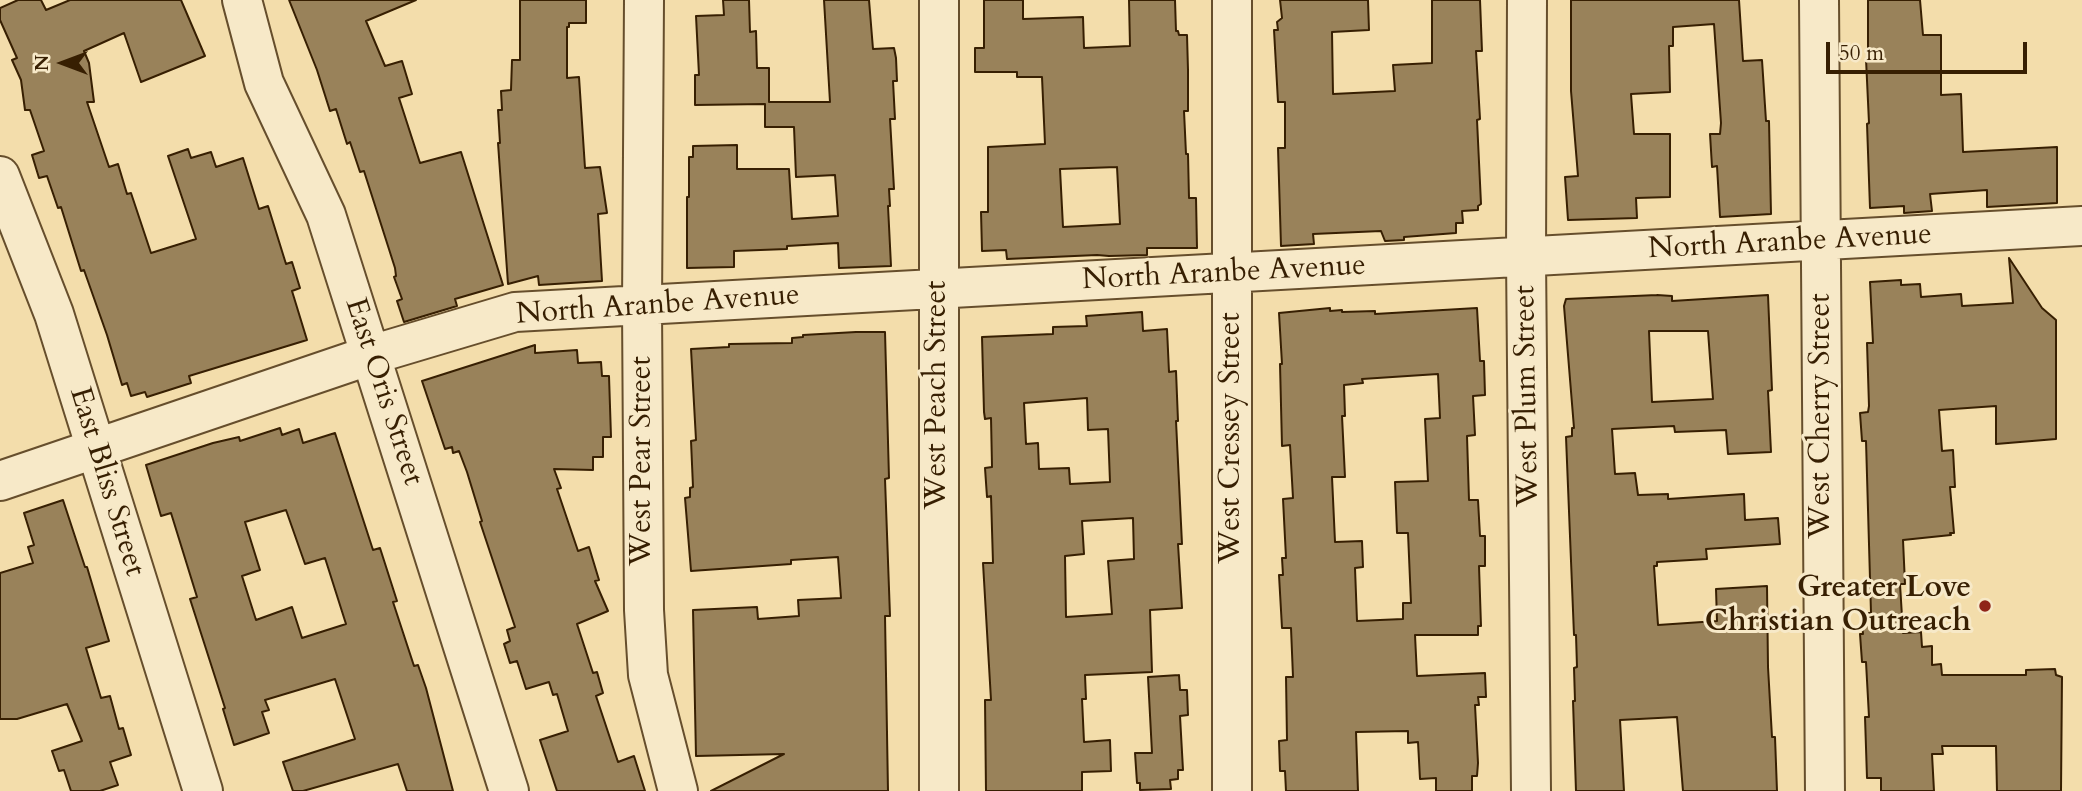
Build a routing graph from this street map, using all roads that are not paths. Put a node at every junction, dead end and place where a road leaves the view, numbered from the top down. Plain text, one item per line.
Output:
1 (242, 0) edge
2 (644, 0) edge
3 (939, 0) edge
4 (1232, 0) edge
5 (1527, 0) edge
6 (1819, 0) edge
7 (0, 176) edge
8 (2082, 226) edge
9 (1821, 241) junction
10 (1526, 257) junction
11 (1232, 274) junction
12 (938, 289) junction
13 (642, 306) junction
14 (372, 355) junction
15 (96, 450) junction
16 (0, 481) edge
17 (203, 791) edge
18 (509, 791) edge
19 (678, 791) edge
20 (939, 791) edge
21 (1232, 791) edge
22 (1531, 791) edge
23 (1825, 791) edge

1 - 14 street, East Oris Street
2 - 13 street, West Pear Street
3 - 12 street, West Peach Street
4 - 11 street, West Cressey Street
5 - 10 street, West Plum Street
6 - 9 street, West Cherry Street
7 - 15 street, East Bliss Street
8 - 9 street, North Aranbe Avenue
9 - 10 street, North Aranbe Avenue
9 - 23 street, West Cherry Street
10 - 11 street, North Aranbe Avenue
10 - 22 street, West Plum Street
11 - 12 street, North Aranbe Avenue
11 - 21 street, West Cressey Street
12 - 13 street, North Aranbe Avenue
12 - 20 street, West Peach Street
13 - 14 street, North Aranbe Avenue
13 - 19 street, West Pear Street
14 - 15 street, North Aranbe Avenue
14 - 18 street, East Oris Street
15 - 16 street, North Aranbe Avenue
15 - 17 street, East Bliss Street

